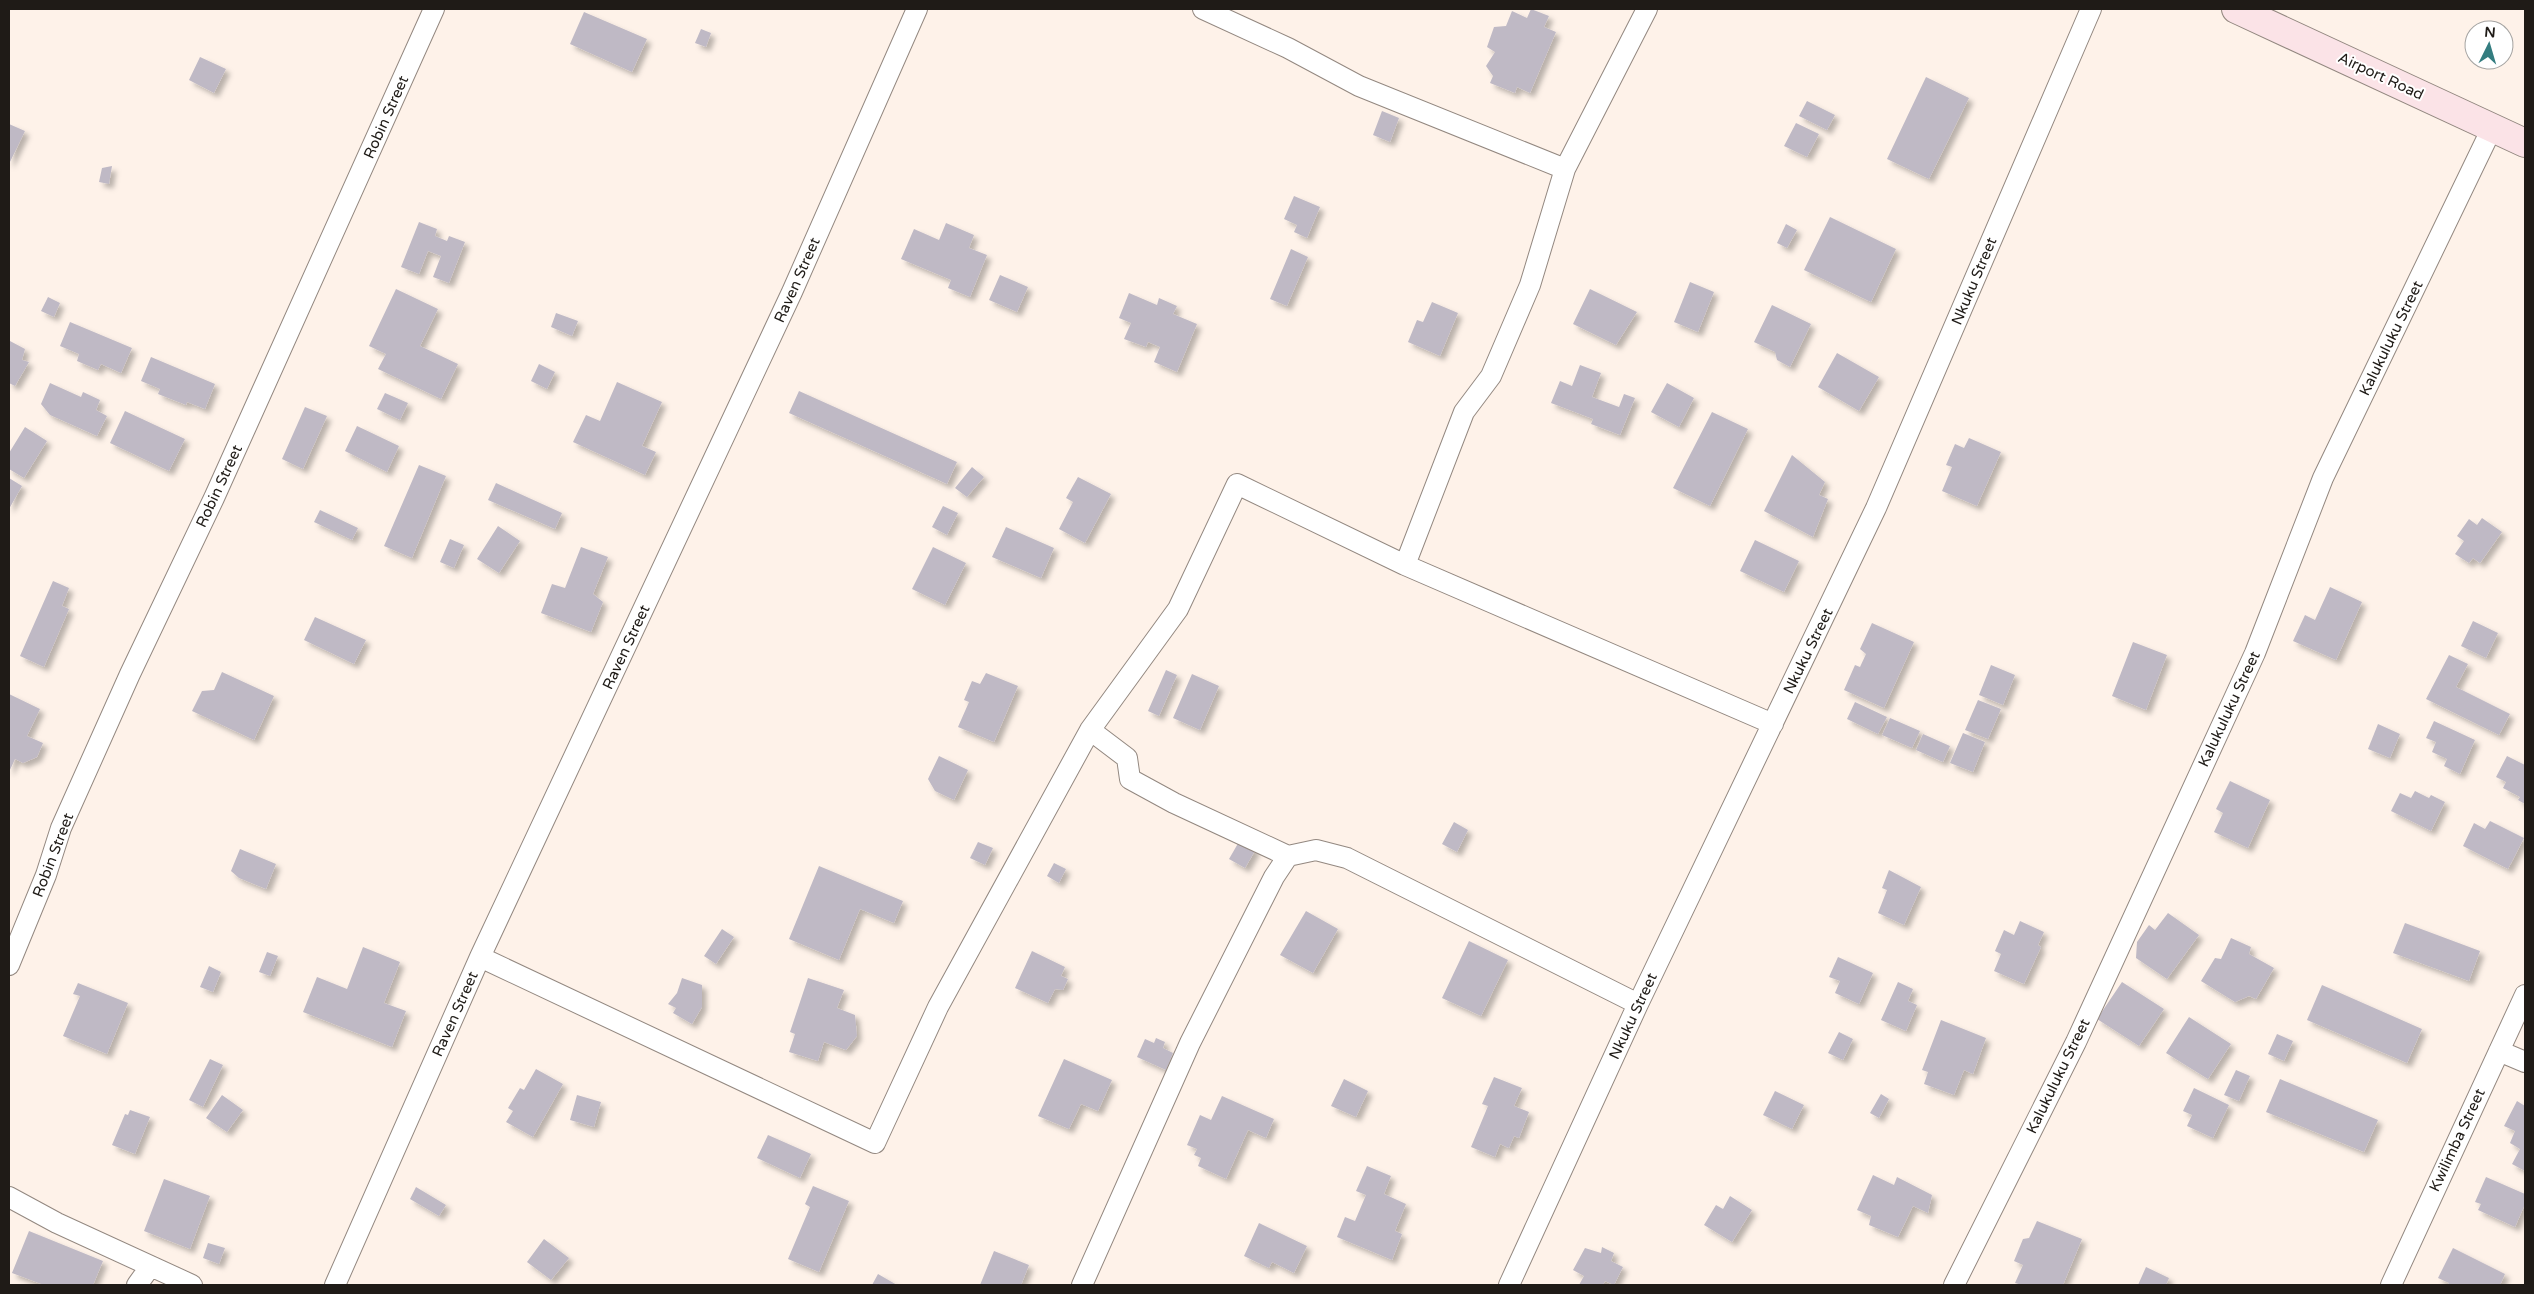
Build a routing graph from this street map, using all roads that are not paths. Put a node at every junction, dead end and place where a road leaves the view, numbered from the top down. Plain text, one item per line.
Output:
1 (434, 9) edge
2 (917, 9) edge
3 (1203, 9) edge
4 (1647, 9) edge
5 (2091, 9) edge
6 (2236, 9) edge
7 (2492, 128) junction
8 (2525, 143) edge
9 (1565, 169) junction
10 (1405, 565) junction
11 (1773, 724) junction
12 (1090, 730) junction
13 (1288, 856) junction
14 (480, 957) junction
15 (9, 965) edge
16 (2525, 995) edge
17 (1638, 1004) junction
18 (2498, 1050) junction
19 (2525, 1062) edge
20 (9, 1197) edge
21 (150, 1267) junction
22 (137, 1285) edge
23 (192, 1285) edge
24 (335, 1285) edge
25 (1082, 1285) edge
26 (1509, 1285) edge
27 (1954, 1285) edge
28 (2391, 1285) edge

1 - 15 street, Robin Street
2 - 14 street, Raven Street
3 - 9 street
4 - 9 street
5 - 11 street, Nkuku Street
6 - 7 street, Airport Road
7 - 8 street, Airport Road
7 - 27 street, Kalukuluku Street
9 - 10 street
10 - 11 street
10 - 12 street
11 - 17 street, Nkuku Street
12 - 13 street
12 - 14 street
13 - 17 street
13 - 25 street
14 - 24 street, Raven Street
16 - 18 street, Kwilimba Street
17 - 26 street, Nkuku Street
18 - 19 street
18 - 28 street, Kwilimba Street
20 - 21 street
21 - 22 street
21 - 23 street

